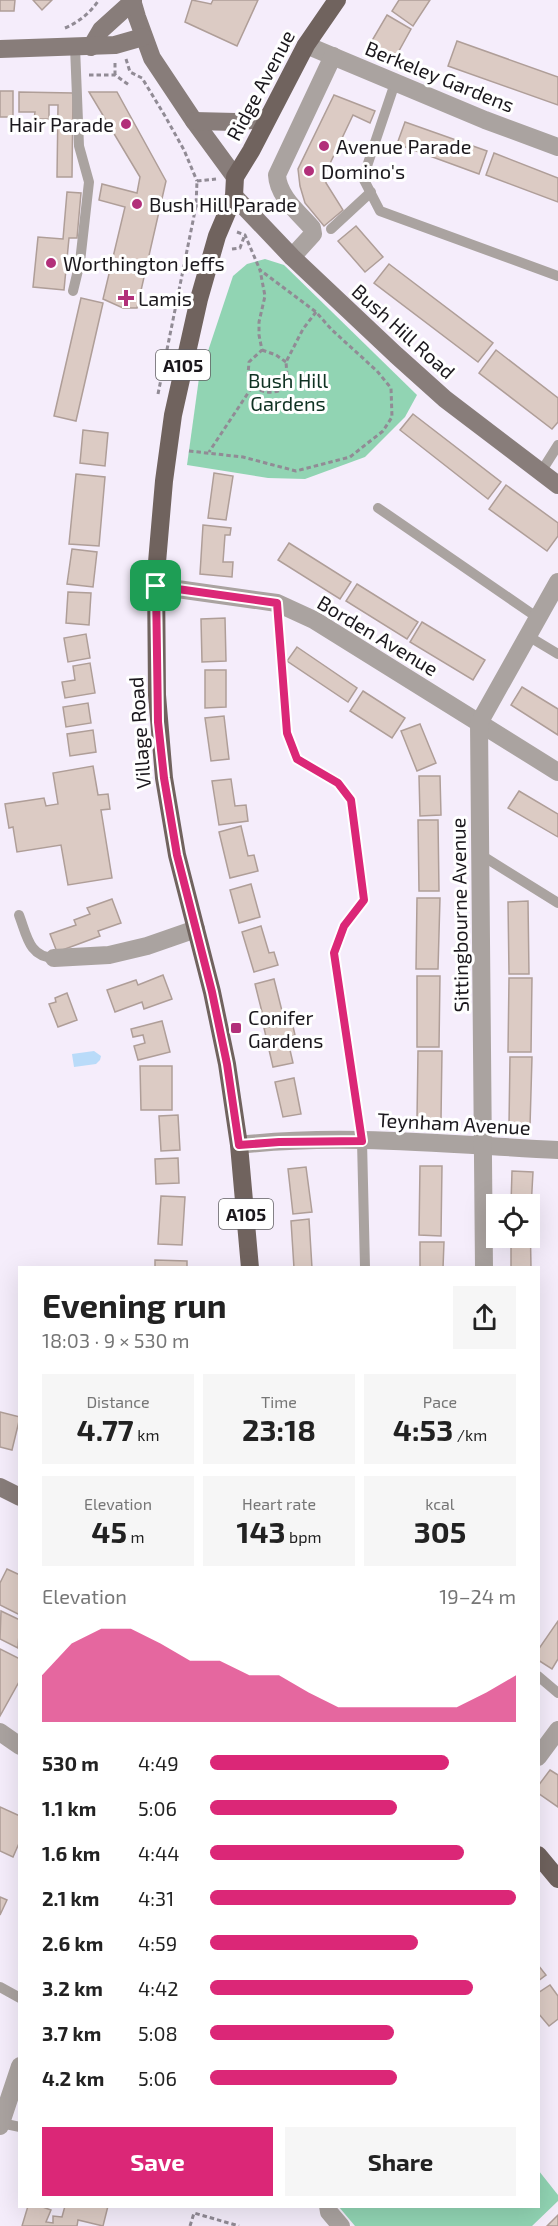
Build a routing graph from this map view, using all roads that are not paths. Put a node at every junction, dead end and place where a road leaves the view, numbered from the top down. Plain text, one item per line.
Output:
1 (338, 0) edge
2 (132, 1) edge
3 (144, 37) junction
4 (306, 45) junction
5 (83, 47) junction
6 (0, 49) edge
7 (333, 56) junction
8 (395, 83) junction
9 (267, 118) junction
10 (194, 121) junction
11 (558, 147) edge
12 (235, 177) junction
13 (371, 192) junction
14 (225, 197) junction
15 (331, 229) dead end
16 (292, 257) junction
17 (558, 276) edge
18 (73, 291) dead end
19 (558, 445) edge
20 (542, 472) junction
21 (558, 485) edge
22 (378, 508) dead end
23 (558, 582) edge
24 (156, 586) junction
25 (277, 603) junction
26 (538, 618) junction
27 (528, 636) junction
28 (558, 654) edge
29 (479, 723) junction
30 (558, 772) edge
31 (481, 855) junction
32 (558, 903) edge
33 (19, 915) dead end
34 (196, 929) junction
35 (54, 958) joint
36 (362, 1141) junction
37 (239, 1145) junction
38 (483, 1147) junction
39 (558, 1150) edge
40 (250, 1266) edge
41 (365, 1266) edge
42 (484, 1266) edge
43 (0, 1486) edge
44 (18, 1496) edge
45 (540, 1678) edge
46 (558, 1693) edge
47 (558, 1730) edge
48 (0, 1732) edge
49 (18, 1745) edge
50 (540, 1753) edge
51 (541, 1862) edge
52 (558, 1879) edge
53 (0, 1987) edge
54 (18, 1997) edge
55 (18, 2072) edge
56 (0, 2124) edge
57 (18, 2127) edge
58 (328, 2208) edge
59 (340, 2226) edge

1 - 4 main road, Ridge Avenue / A105
2 - 3 street
2 - 5 street
3 - 5 street
3 - 10 street
4 - 7 street, Berkeley Gardens
4 - 9 main road, Ridge Avenue / A105
5 - 6 street
5 - 18 lane
7 - 8 street, Berkeley Gardens
7 - 16 street
8 - 11 street, Berkeley Gardens
8 - 13 lane
9 - 10 street
9 - 12 main road, Ridge Avenue / A105
10 - 12 street
12 - 14 main road, Ridge Avenue / A105
13 - 15 lane
13 - 17 lane
14 - 16 street, Bush Hill Road
14 - 24 main road, Village Road / A105
16 - 20 street, Bush Hill Road
19 - 20 lane
20 - 21 street, Bush Hill Road
22 - 26 lane
23 - 26 street
24 - 25 street, Borden Avenue
24 - 34 main road, Village Road / A105
25 - 29 street, Borden Avenue
25 - 36 lane
26 - 27 street
27 - 28 lane
27 - 29 street
29 - 30 street, Borden Avenue
29 - 31 street, Sittingbourne Avenue
31 - 32 lane
31 - 38 street, Sittingbourne Avenue
33 - 35 lane
34 - 35 street
34 - 37 main road, Village Road / A105
36 - 37 street, Teynham Avenue
36 - 38 street, Teynham Avenue
36 - 41 lane
37 - 40 main road, Village Road / A105
38 - 39 street, Teynham Avenue
38 - 42 street, Sittingbourne Avenue
43 - 44 street
45 - 46 lane
47 - 50 street
48 - 49 street
51 - 52 main road
53 - 54 lane
55 - 56 street
56 - 57 lane
58 - 59 street

